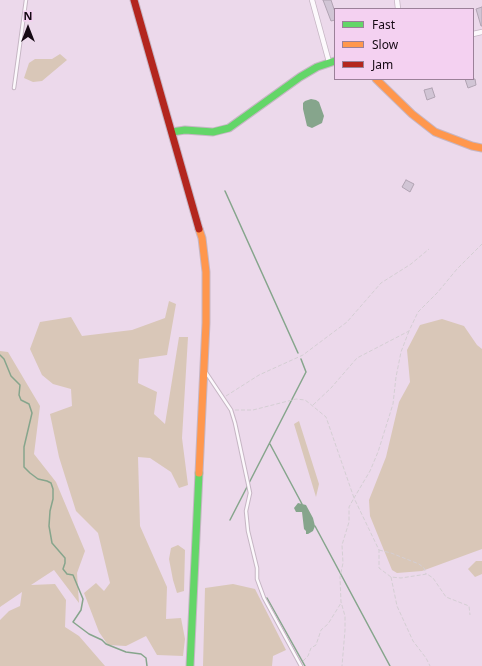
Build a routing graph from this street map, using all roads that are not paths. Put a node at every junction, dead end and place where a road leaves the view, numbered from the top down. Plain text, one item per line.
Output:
1 (26, 0) edge
2 (134, 0) edge
3 (312, 0) edge
4 (332, 61) edge
5 (377, 80) edge
6 (14, 88) dead end
7 (172, 132) junction
8 (482, 148) edge
9 (204, 369) junction
10 (190, 666) edge
11 (301, 666) edge

1 - 6 lane
2 - 7 main road
3 - 4 street
4 - 7 main road
5 - 8 main road
7 - 9 main road
9 - 10 main road
9 - 11 lane

